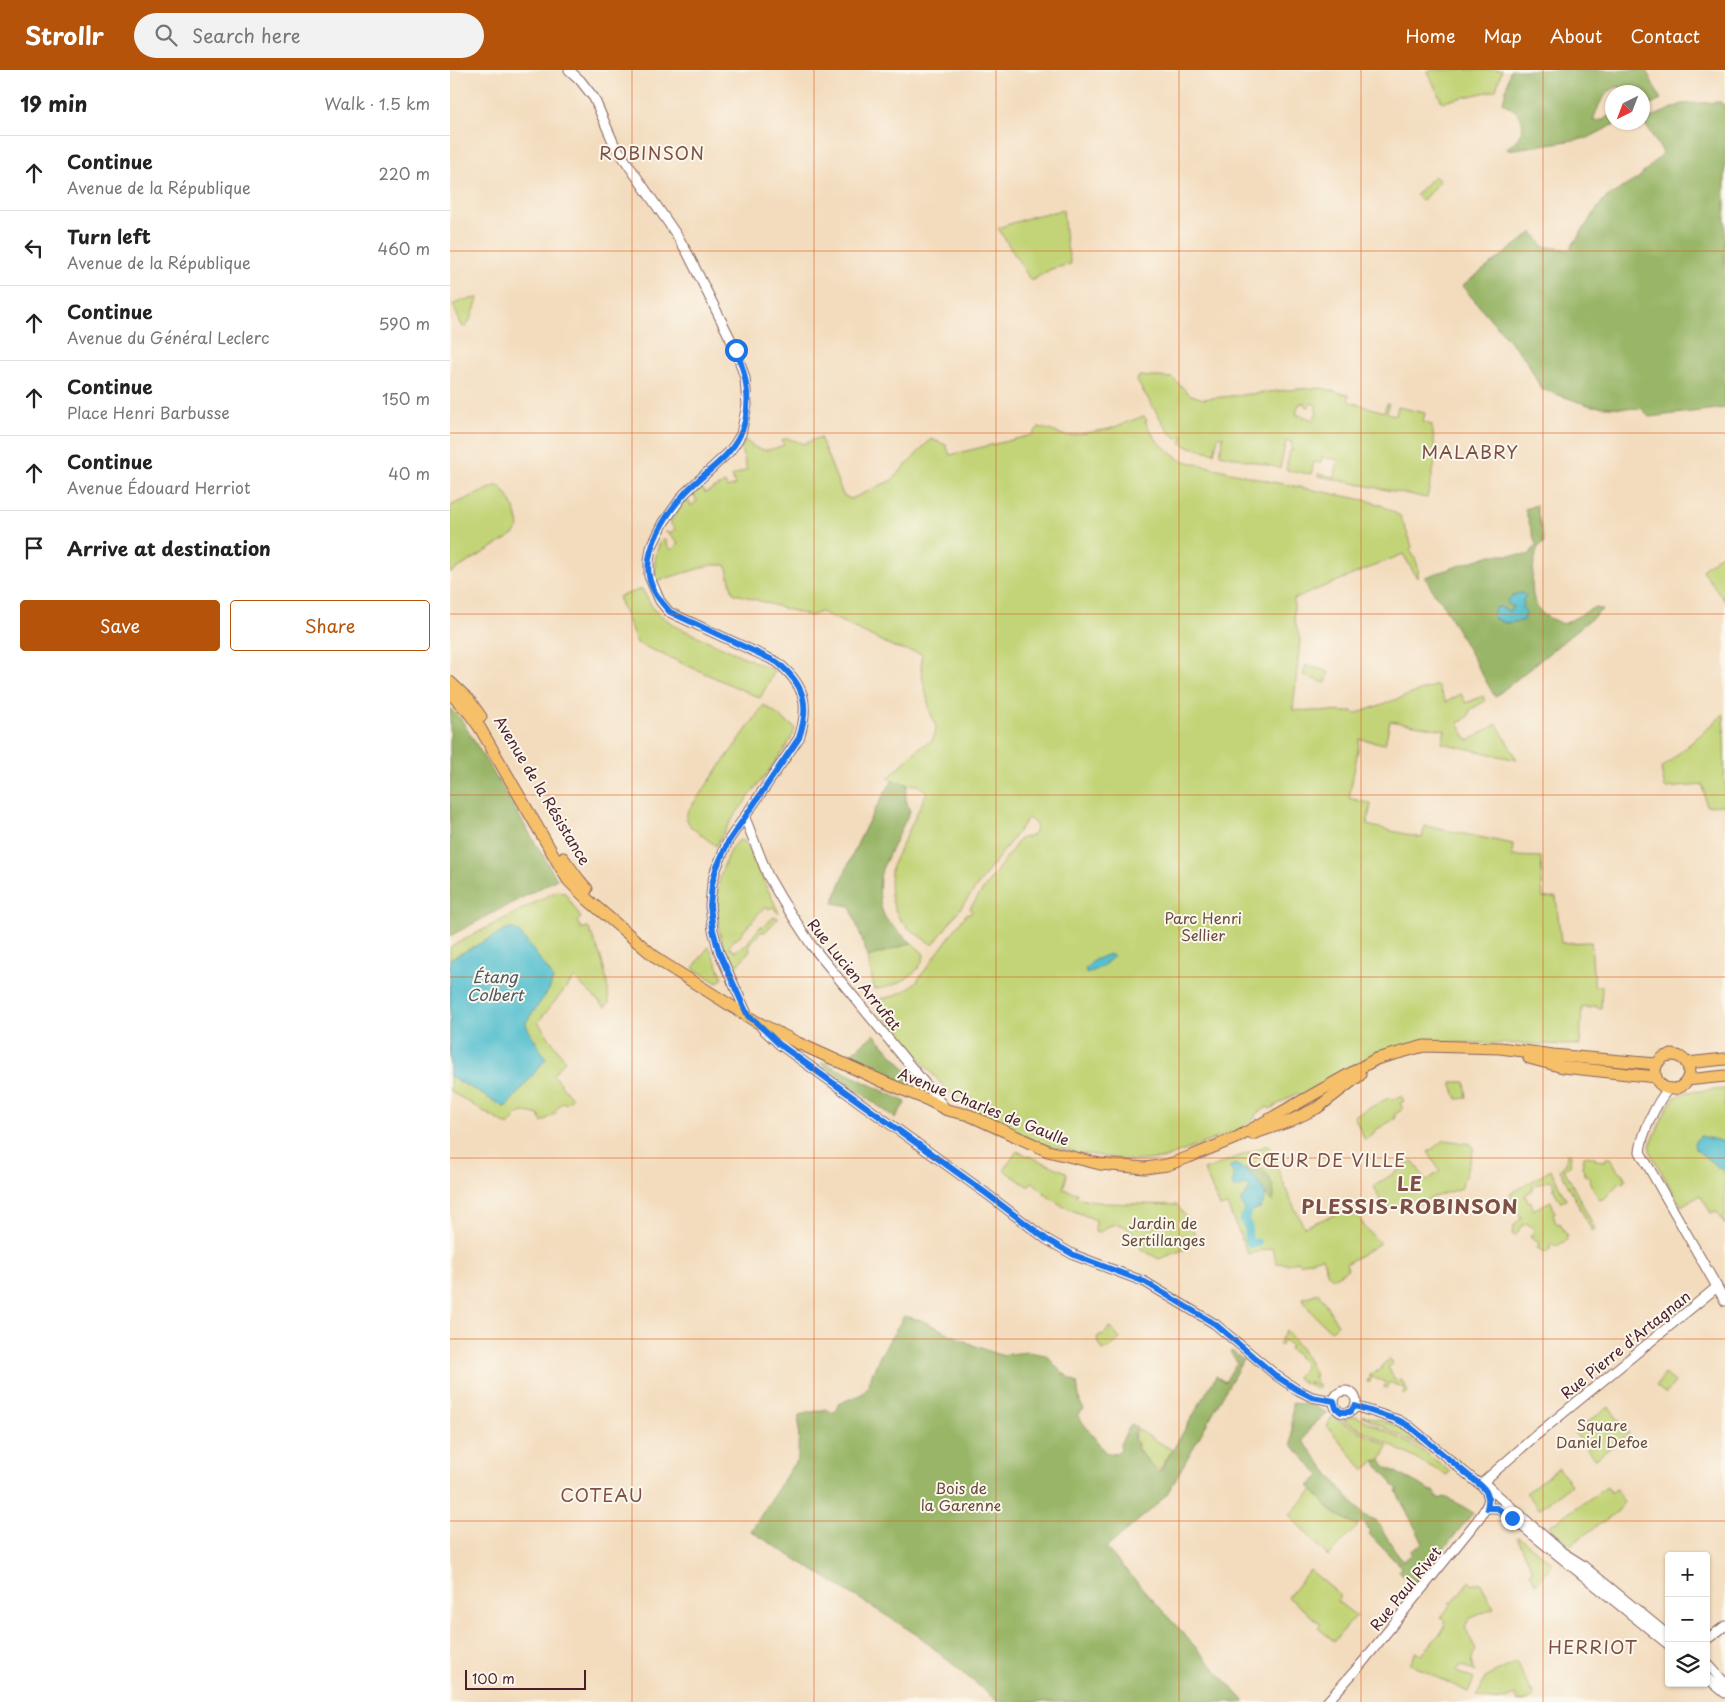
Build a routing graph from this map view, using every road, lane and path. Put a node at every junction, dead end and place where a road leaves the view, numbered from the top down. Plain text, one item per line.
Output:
1 (569, 70) edge
2 (450, 682) edge
3 (450, 693) edge
4 (745, 818) junction
5 (678, 973) junction
6 (752, 1019) junction
7 (1481, 1048) junction
8 (1725, 1059) edge
9 (1686, 1063) junction
10 (1656, 1064) junction
11 (1725, 1076) edge
12 (1656, 1077) junction
13 (1687, 1080) junction
14 (1668, 1088) junction
15 (947, 1110) junction
16 (988, 1124) junction
17 (1001, 1136) dead end
18 (1717, 1287) junction
19 (1725, 1301) edge
20 (1334, 1401) junction
21 (1355, 1406) junction
22 (1483, 1484) junction
23 (1487, 1508) junction
24 (1589, 1582) junction
25 (1628, 1603) junction
26 (1725, 1626) edge
27 (1665, 1633) edge
28 (1710, 1637) edge
29 (1665, 1642) edge
30 (1710, 1666) edge
31 (1710, 1680) edge
32 (1725, 1683) edge
33 (1725, 1693) edge
34 (1327, 1702) edge

1 - 4 street
2 - 5 main road, Avenue de la Résistance
3 - 5 main road, Avenue de la Résistance
4 - 6 street
4 - 15 street, Rue Lucien Arrufat
5 - 6 main road, Avenue de la Résistance
6 - 15 main road, Avenue Charles de Gaulle
6 - 20 street
7 - 10 main road, Avenue Charles de Gaulle
7 - 12 main road, Avenue Charles de Gaulle
7 - 16 main road, Avenue Charles de Gaulle
8 - 9 main road
9 - 10 main road
9 - 13 main road
10 - 12 main road
11 - 13 main road
12 - 14 main road
13 - 14 main road
14 - 18 street
15 - 16 main road, Avenue Charles de Gaulle
16 - 17 main road
18 - 19 street
18 - 22 street, Rue Pierre d'Artagnan
20 - 21 street
20 - 21 street
21 - 22 street
22 - 23 street
22 - 25 street
23 - 24 street
23 - 34 street, Rue Paul Rivet
24 - 25 street
24 - 29 street
25 - 27 street
26 - 28 street
30 - 32 street
31 - 33 street

